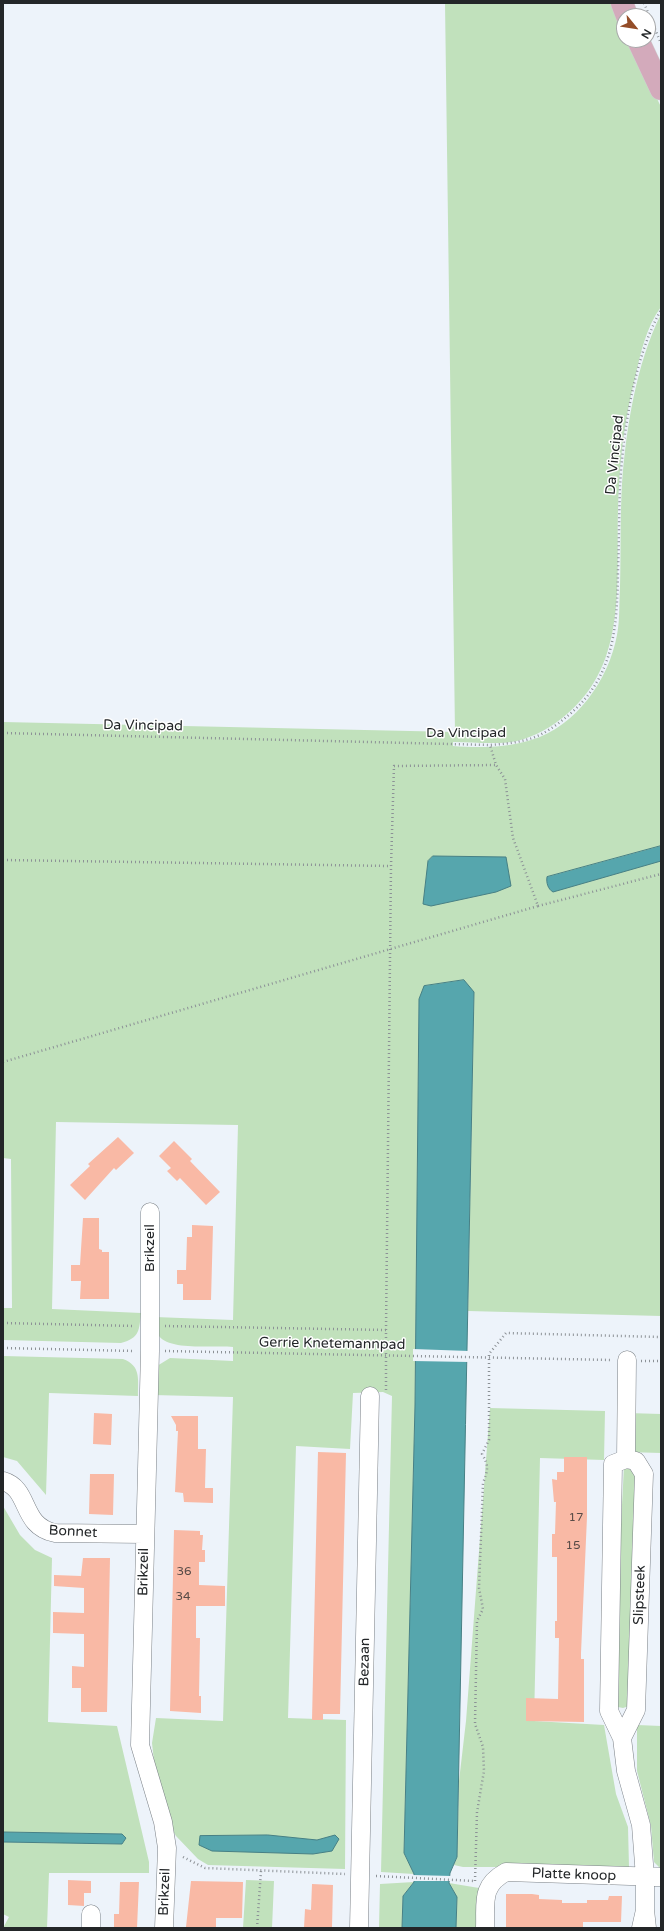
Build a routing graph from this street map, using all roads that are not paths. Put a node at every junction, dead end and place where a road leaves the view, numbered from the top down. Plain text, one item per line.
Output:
1 (642, 48) edge
2 (661, 89) edge
3 (150, 1212) dead end
4 (627, 1360) road end
5 (370, 1396) dead end
6 (626, 1459) junction
7 (3, 1481) edge
8 (144, 1534) junction
9 (622, 1738) junction
10 (653, 1877) edge
11 (645, 1910) junction
12 (164, 1928) edge
13 (359, 1928) edge
14 (485, 1928) edge
15 (641, 1928) edge
16 (647, 1928) edge

1 - 2 main road
3 - 8 street, Brikzeil
4 - 6 street
5 - 13 street, Bezaan
6 - 9 street, Slipsteek
6 - 9 street, Slipsteek
7 - 8 street, Bonnet
8 - 12 street, Brikzeil
9 - 10 street, Slipsteek
10 - 11 street, Slipsteek
10 - 14 street, Platte knoop
11 - 15 street
11 - 16 street

